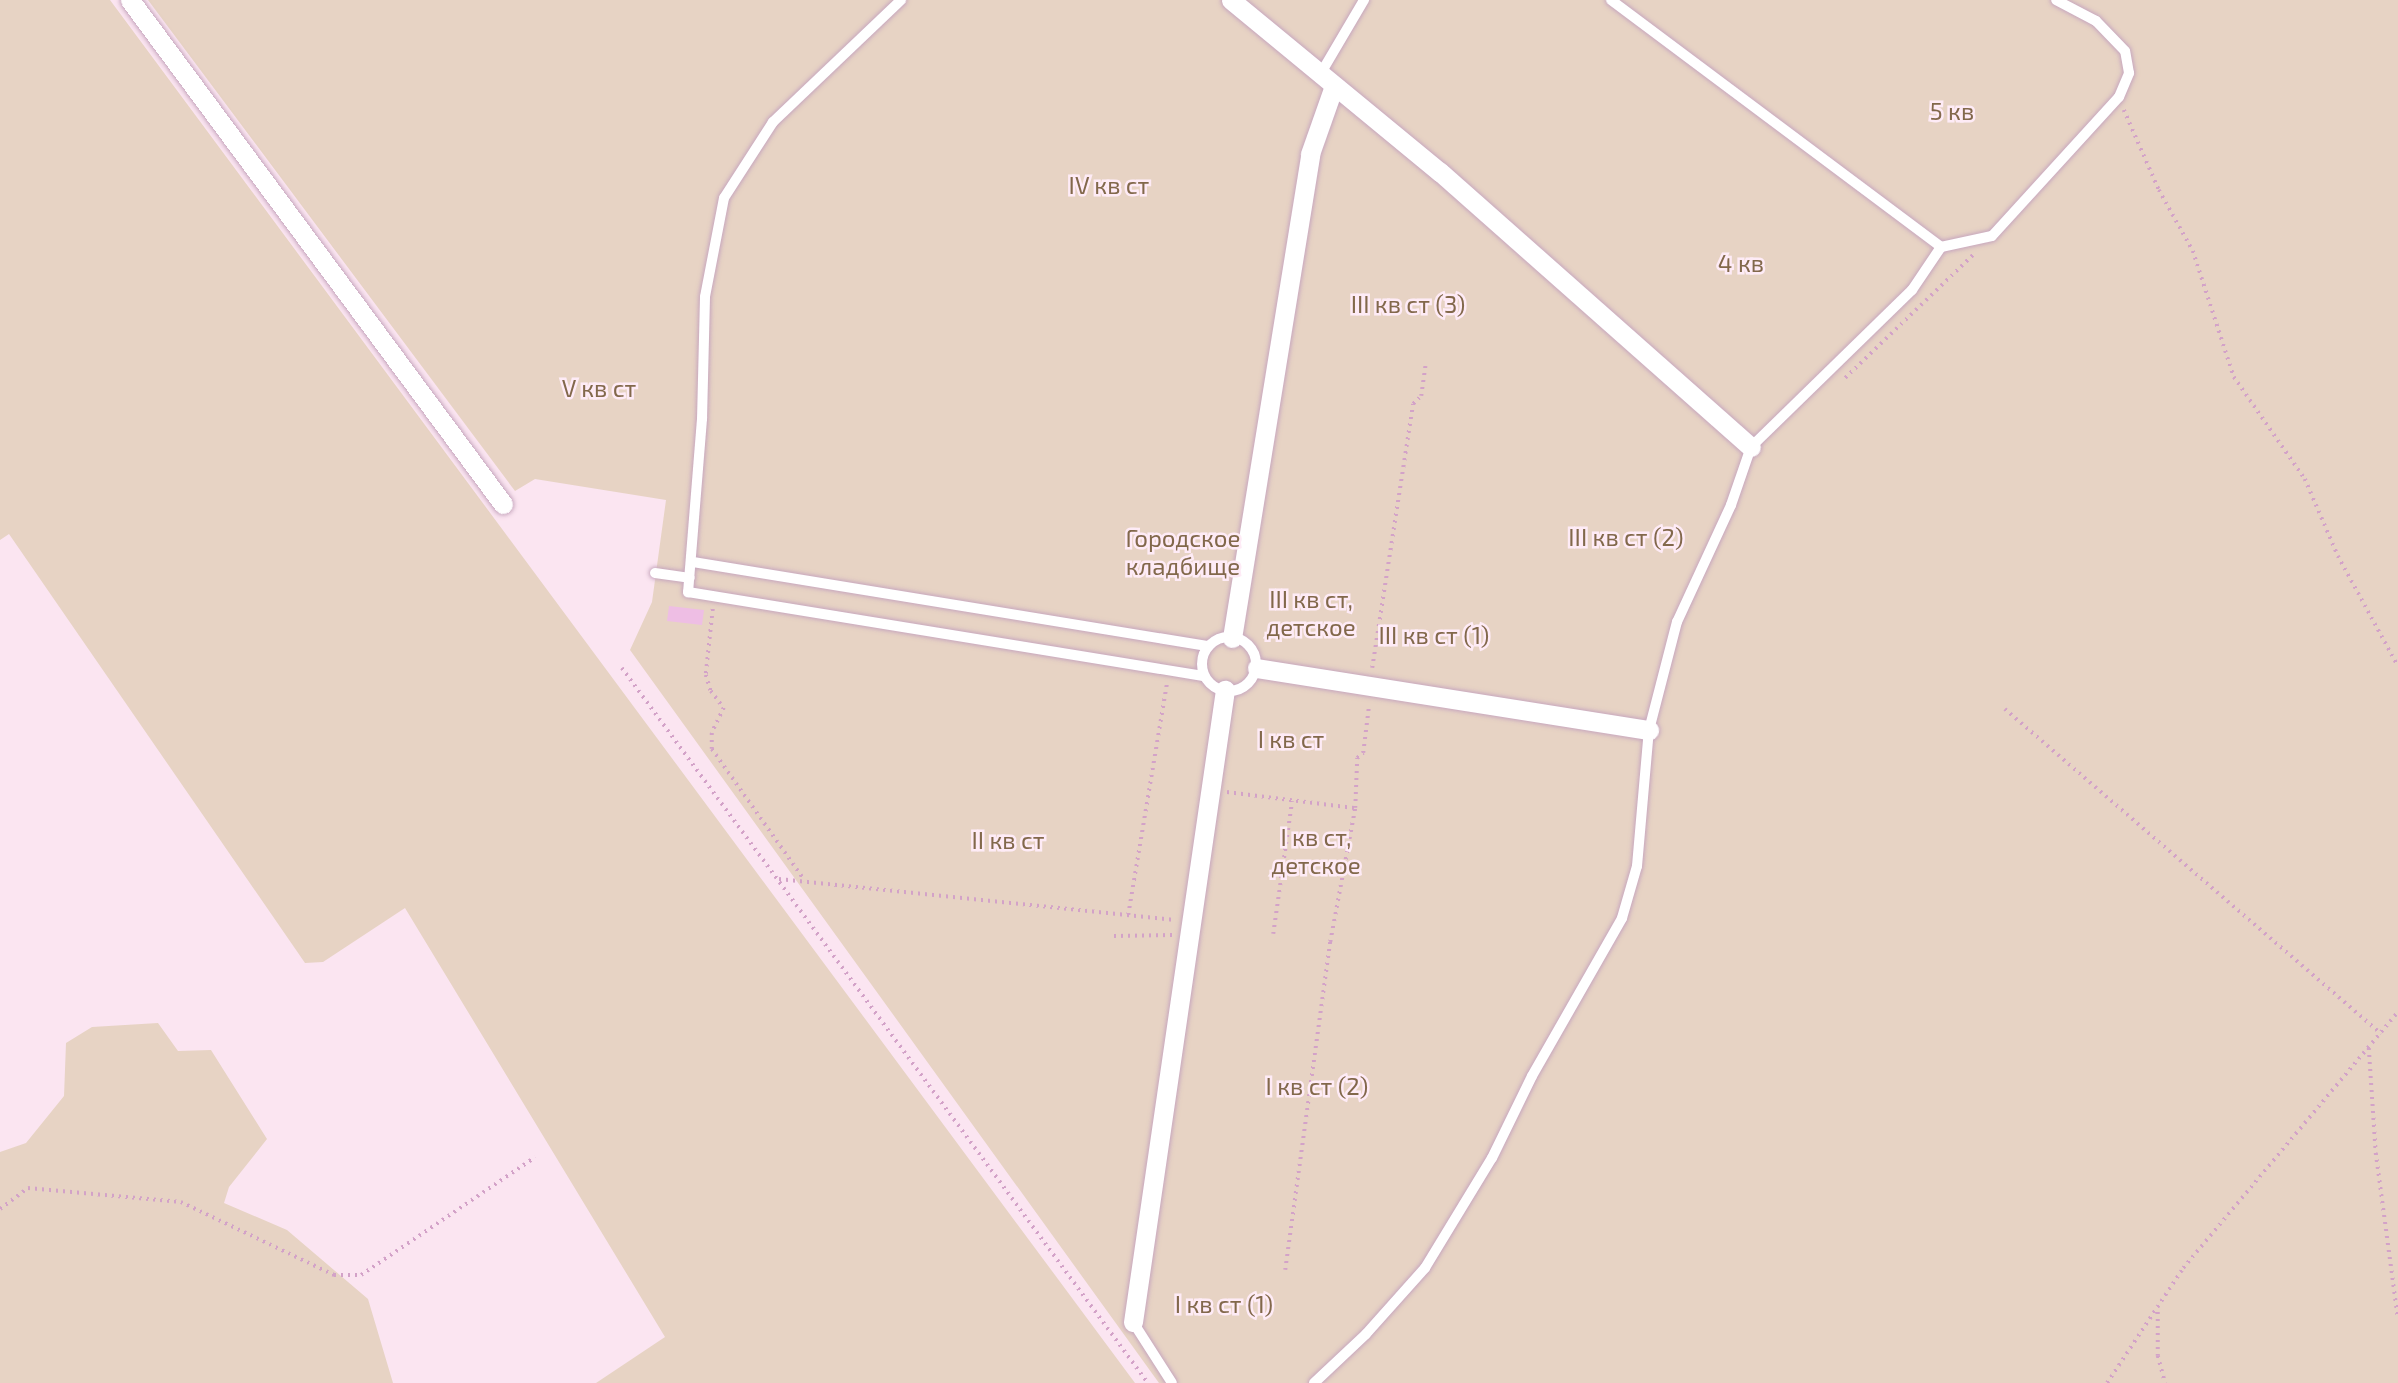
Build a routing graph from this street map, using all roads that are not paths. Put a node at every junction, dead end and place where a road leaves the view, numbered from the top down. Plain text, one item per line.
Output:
1 (130, 0) edge
2 (901, 0) edge
3 (1231, 0) edge
4 (1364, 0) edge
5 (1611, 0) edge
6 (2056, 0) edge
7 (1328, 80) junction
8 (1941, 247) junction
9 (1751, 447) junction
10 (503, 504) dead end
11 (693, 562) junction
12 (655, 573) dead end
13 (690, 578) junction
14 (1232, 638) junction
15 (1207, 646) junction
16 (1257, 668) junction
17 (1203, 676) junction
18 (1225, 690) junction
19 (1649, 730) junction
20 (1133, 1322) joint
21 (1172, 1383) edge
22 (1314, 1383) edge

1 - 10 street
2 - 11 lane
3 - 7 street
4 - 7 lane
5 - 8 lane
6 - 8 lane
7 - 9 street
7 - 14 street
8 - 9 lane
9 - 19 lane
11 - 13 lane
11 - 15 lane
12 - 13 lane
13 - 17 lane
14 - 15 lane
14 - 16 lane
15 - 17 lane
16 - 18 lane
16 - 19 street
17 - 18 lane
18 - 20 street
19 - 22 lane
20 - 21 lane

